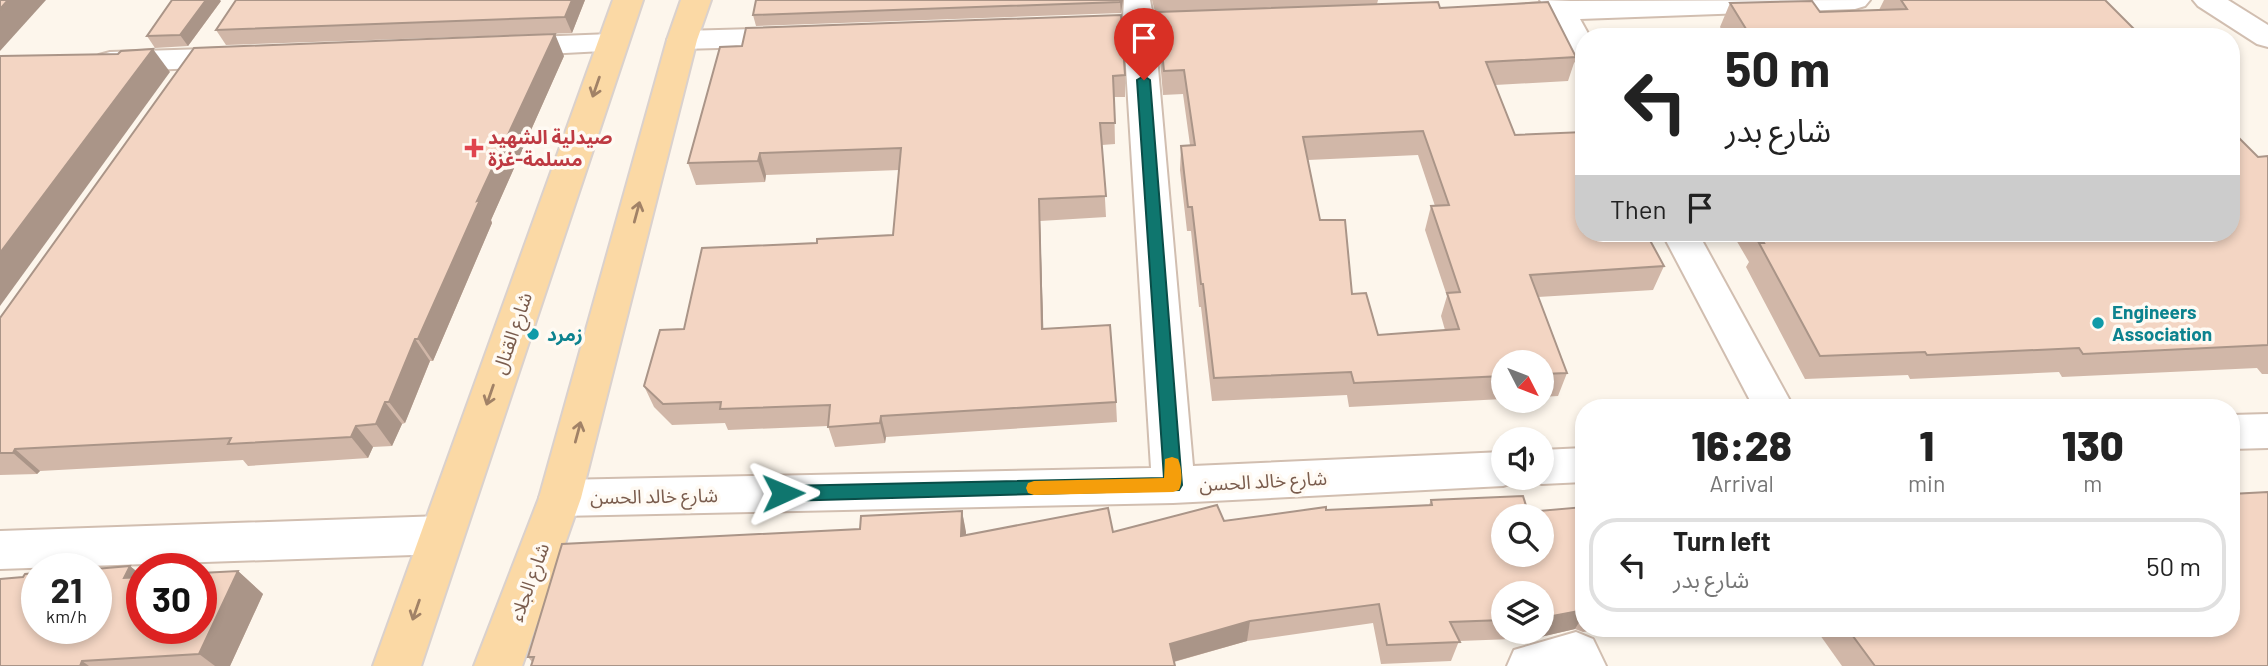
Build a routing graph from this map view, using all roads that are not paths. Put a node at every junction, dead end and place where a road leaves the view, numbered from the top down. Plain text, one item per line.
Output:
1 (628, 0) edge
2 (696, 0) edge
3 (1855, 0) edge
4 (2208, 0) edge
5 (1558, 5) edge
6 (1138, 13) edge
7 (1466, 14) edge
8 (1235, 22) edge
9 (220, 29) edge
10 (1043, 29) edge
11 (821, 36) edge
12 (1575, 36) edge
13 (2268, 38) edge
14 (682, 40) junction
15 (611, 43) junction
16 (474, 48) edge
17 (268, 56) edge
18 (200, 59) junction
19 (80, 63) edge
20 (176, 93) edge
21 (1685, 242) edge
22 (1769, 399) edge
23 (2268, 431) edge
24 (2240, 432) edge
25 (1575, 465) edge
26 (1554, 466) edge
27 (1491, 470) edge
28 (1173, 485) junction
29 (560, 498) junction
30 (442, 535) junction
31 (0, 550) edge
32 (397, 666) edge
33 (498, 666) edge
34 (1531, 666) edge
35 (1582, 666) edge

1 - 15 main road, شارع القنال
2 - 14 main road
3 - 5 street
4 - 13 street
5 - 7 street
5 - 12 street
6 - 8 street
6 - 10 street
6 - 28 street
9 - 18 street
11 - 14 street
29 -> 14 main road
15 - 16 street
15 -> 30 main road, شارع القنال
17 - 18 street
18 - 19 street
18 - 20 street
21 - 22 street
23 - 24 street
25 - 26 street
27 - 28 street, شارع خالد الحسن
28 - 29 street, شارع خالد الحسن
29 - 33 main road, شارع الجلاء
30 - 31 street
30 -> 32 main road, شارع القنال
34 - 35 street

